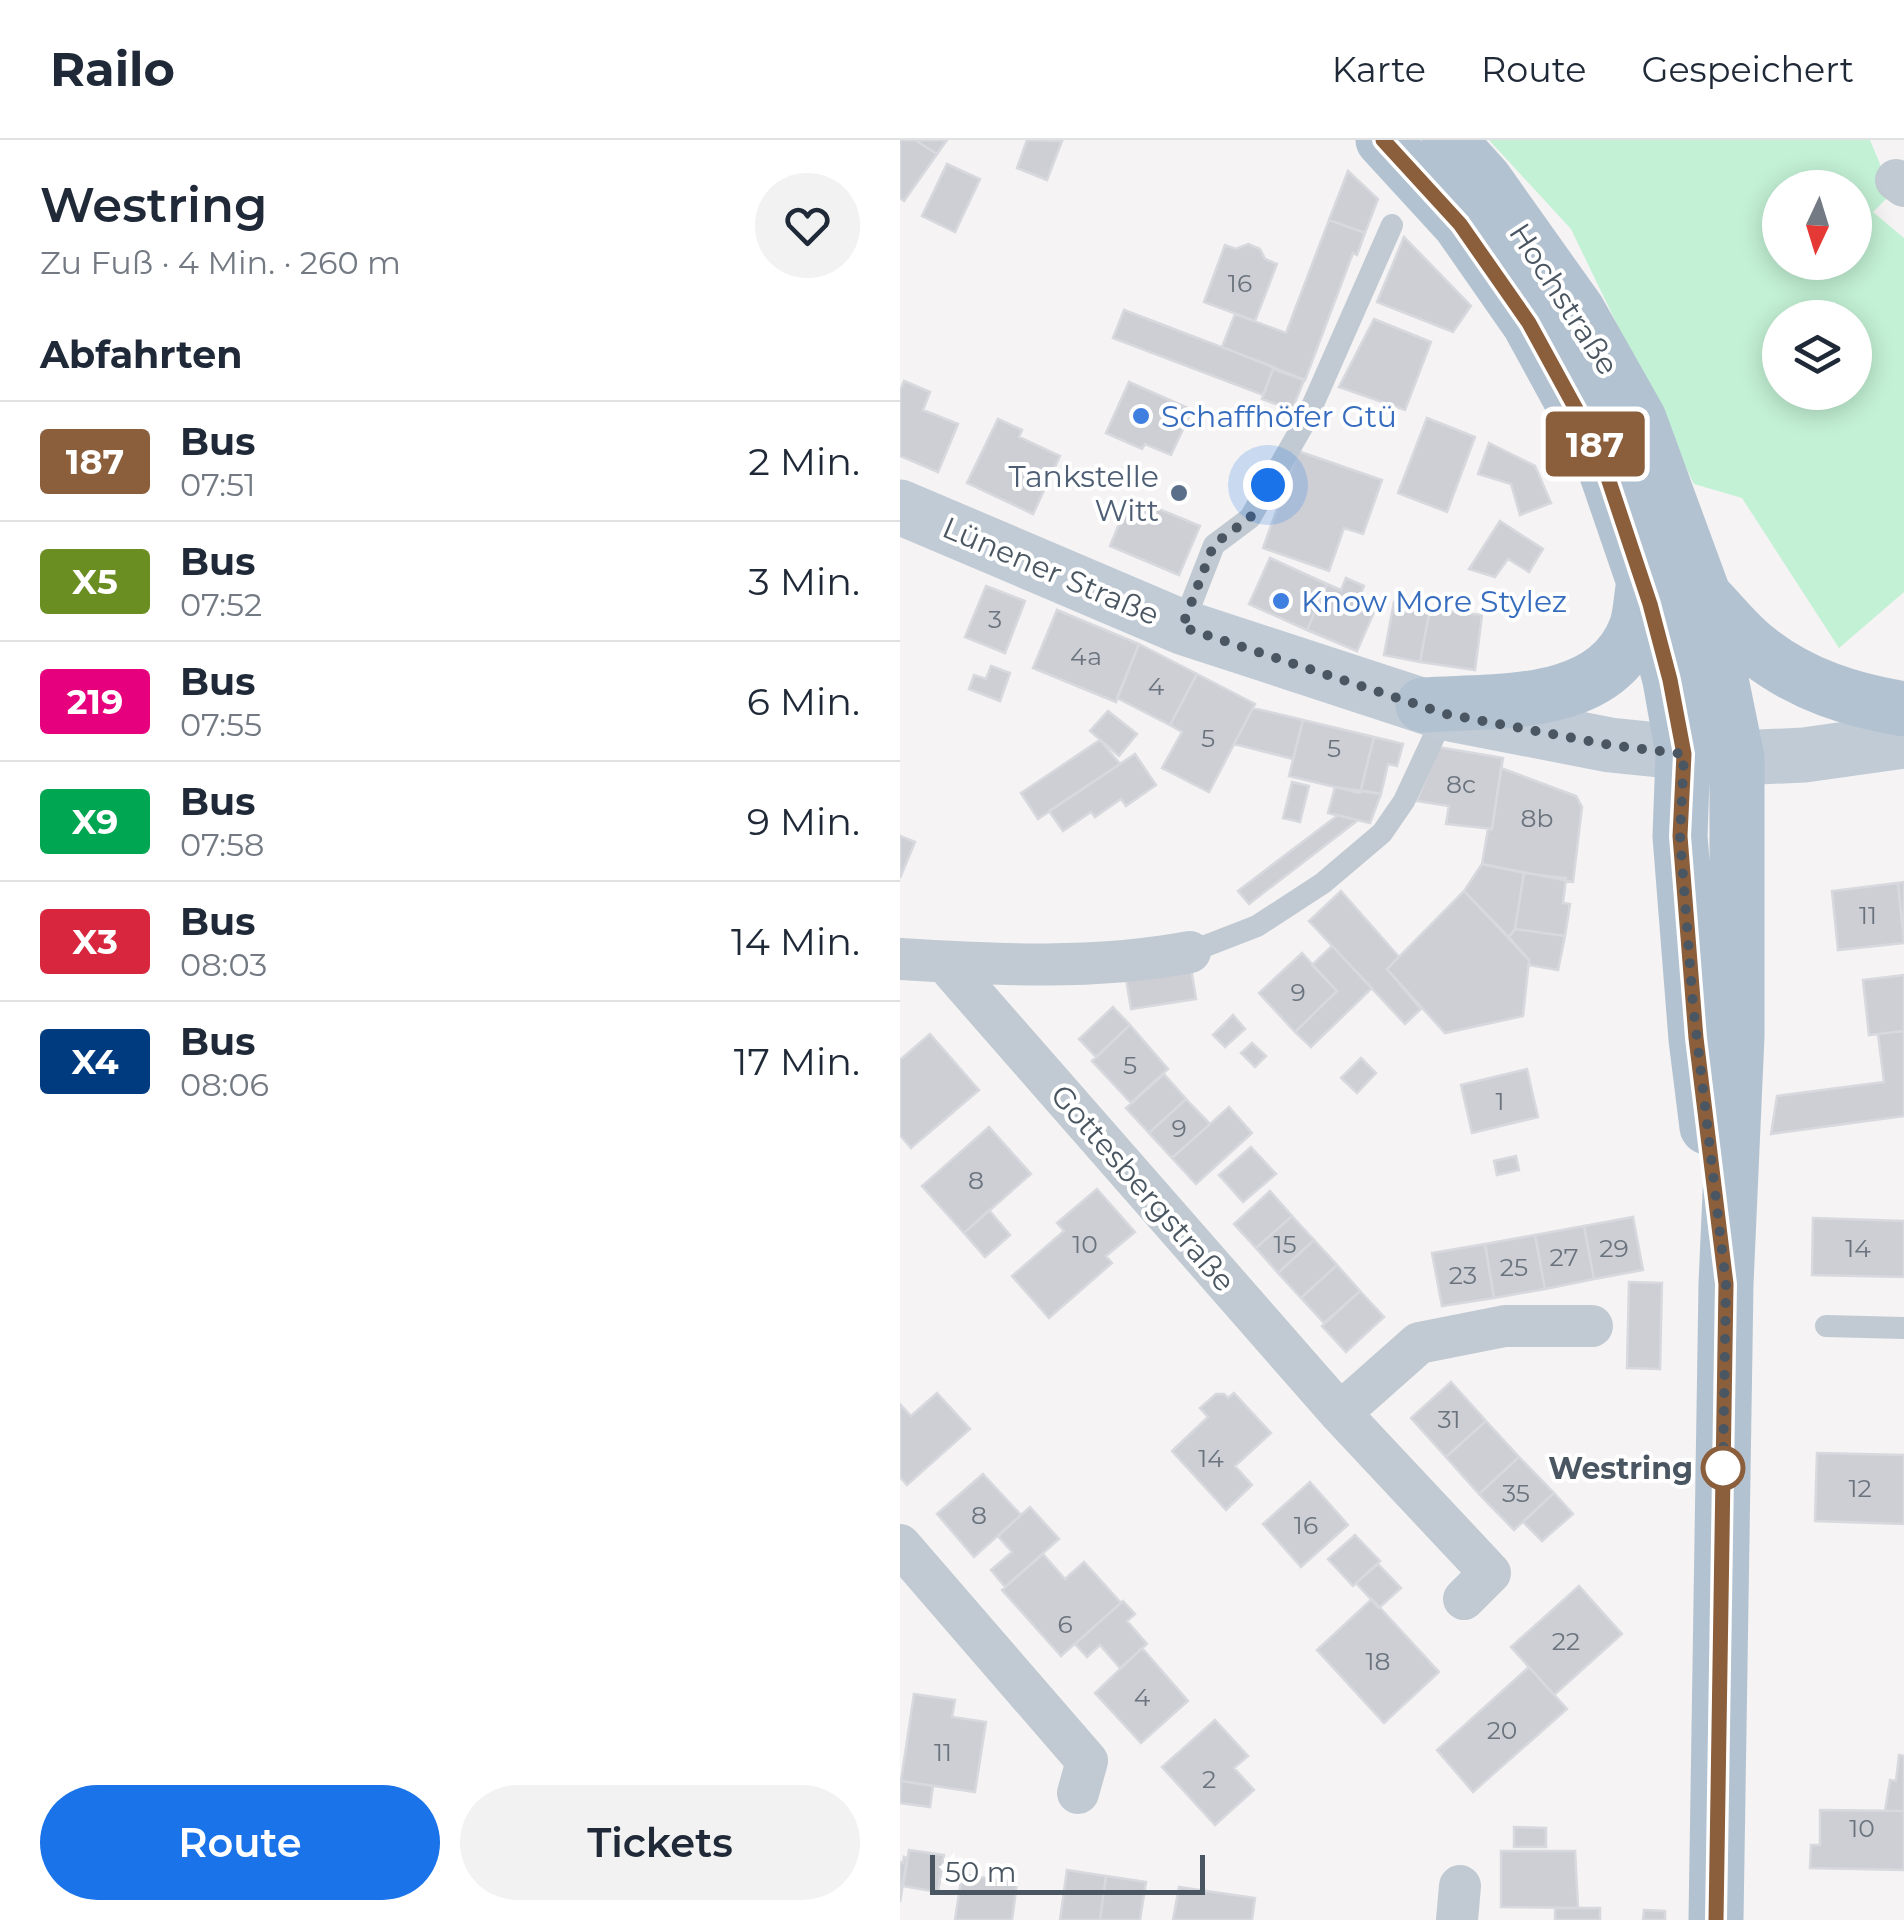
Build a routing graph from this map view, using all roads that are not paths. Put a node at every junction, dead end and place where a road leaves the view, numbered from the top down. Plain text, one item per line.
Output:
1 (1383, 140) edge
2 (1449, 140) edge
3 (1392, 226) dead end
4 (900, 507) edge
5 (1644, 582) junction
6 (1704, 596) junction
7 (1182, 627) junction
8 (1434, 709) junction
9 (1904, 709) edge
10 (1904, 741) edge
11 (1710, 756) junction
12 (1190, 952) joint
13 (900, 959) edge
14 (945, 962) junction
15 (1592, 1326) dead end
16 (1826, 1326) dead end
17 (1904, 1328) edge
18 (1340, 1414) junction
19 (900, 1544) edge
20 (1464, 1599) dead end
21 (1078, 1794) dead end
22 (1716, 1920) edge

1 - 5 main road, Hochstraße
2 - 6 main road, Hochstraße
3 - 7 lane
4 - 7 street, Lünener Straße
5 - 8 main road
5 - 11 main road, Hochstraße
6 - 9 main road
6 - 11 main road, Hochstraße
7 - 8 street, Lünener Straße
8 - 11 street, Lünener Straße
8 - 12 lane
10 - 11 street, Lünener Straße
11 - 22 main road
12 - 14 street
13 - 14 street
14 - 18 street, Gottesbergstraße
15 - 18 street
16 - 17 lane
18 - 20 street, Gottesbergstraße
19 - 21 street

